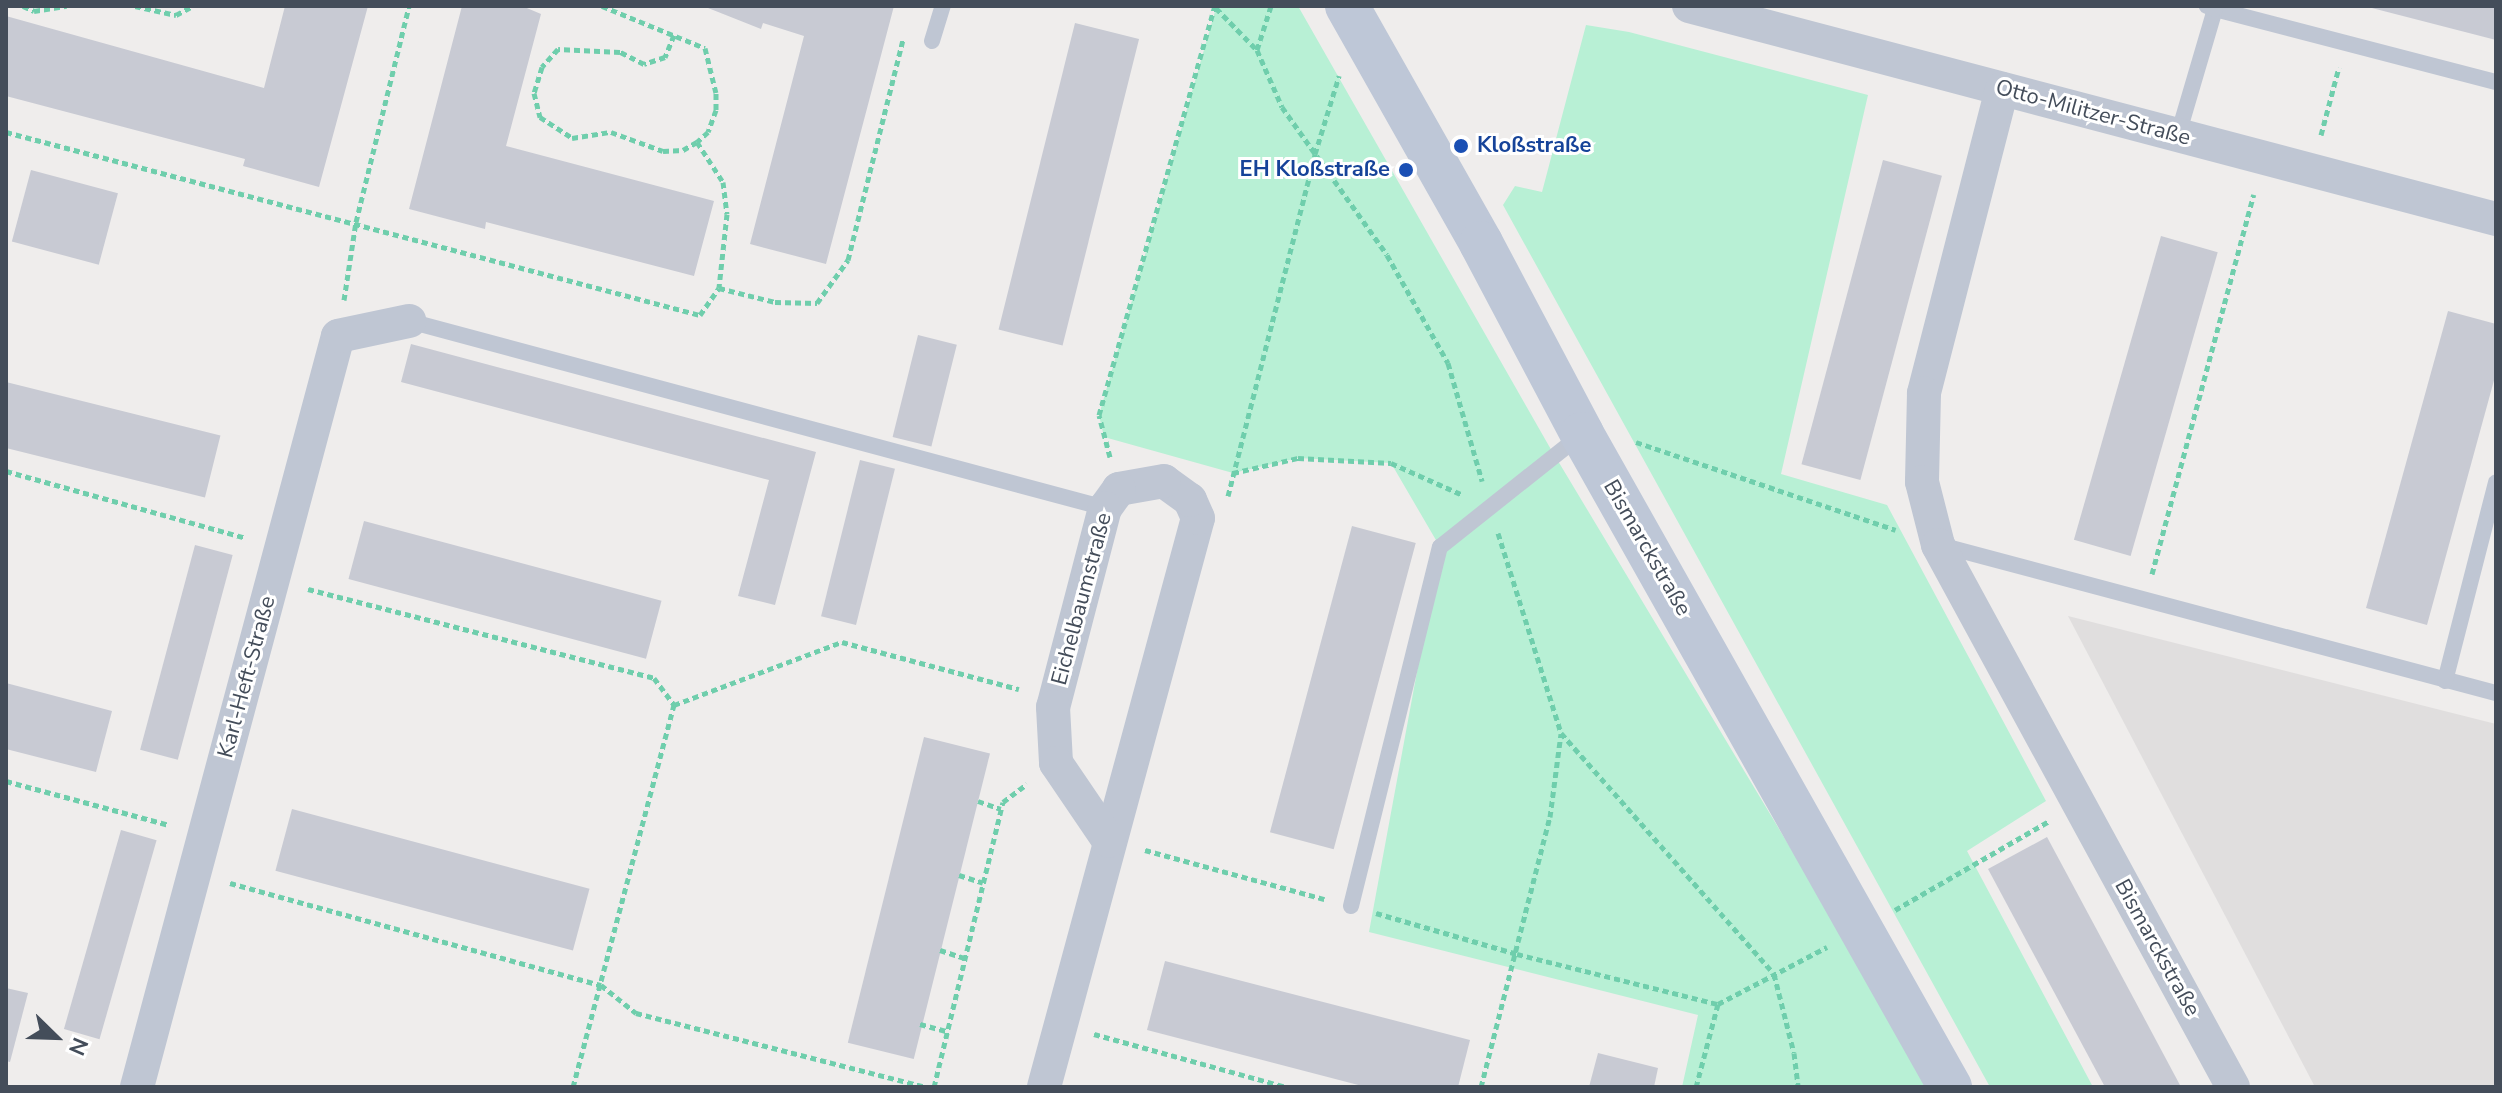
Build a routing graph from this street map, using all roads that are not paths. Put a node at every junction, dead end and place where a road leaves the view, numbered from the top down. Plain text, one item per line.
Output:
1 (943, 6) edge
2 (1689, 6) edge
3 (2212, 7) edge
4 (1351, 14) edge
5 (932, 41) dead end
6 (2496, 82) edge
7 (2002, 89) junction
8 (2178, 135) junction
9 (2496, 219) edge
10 (409, 321) joint
11 (1582, 434) junction
12 (2496, 482) edge
13 (1112, 498) junction
14 (1938, 545) junction
15 (2445, 681) junction
16 (2496, 693) edge
17 (1109, 841) junction
18 (1351, 906) road end
19 (137, 1087) edge
20 (1044, 1087) edge
21 (1950, 1087) edge
22 (2233, 1087) edge

1 - 5 lane
2 - 7 street, Otto-Militzer-Straße
3 - 6 lane
3 - 8 lane
4 - 11 street, Bismarckstraße
7 - 8 street, Otto-Militzer-Straße
7 - 14 street, Bismarckstraße
8 - 9 street, Otto-Militzer-Straße
10 - 13 lane
10 - 19 street, Karl-Heft-Straße
11 - 18 lane
11 - 21 street, Bismarckstraße
12 - 15 lane
13 - 17 street, Eichelbaumstraße
13 - 17 street, Eichelbaumstraße
14 - 15 lane
14 - 22 street, Bismarckstraße
15 - 16 lane
17 - 20 street

